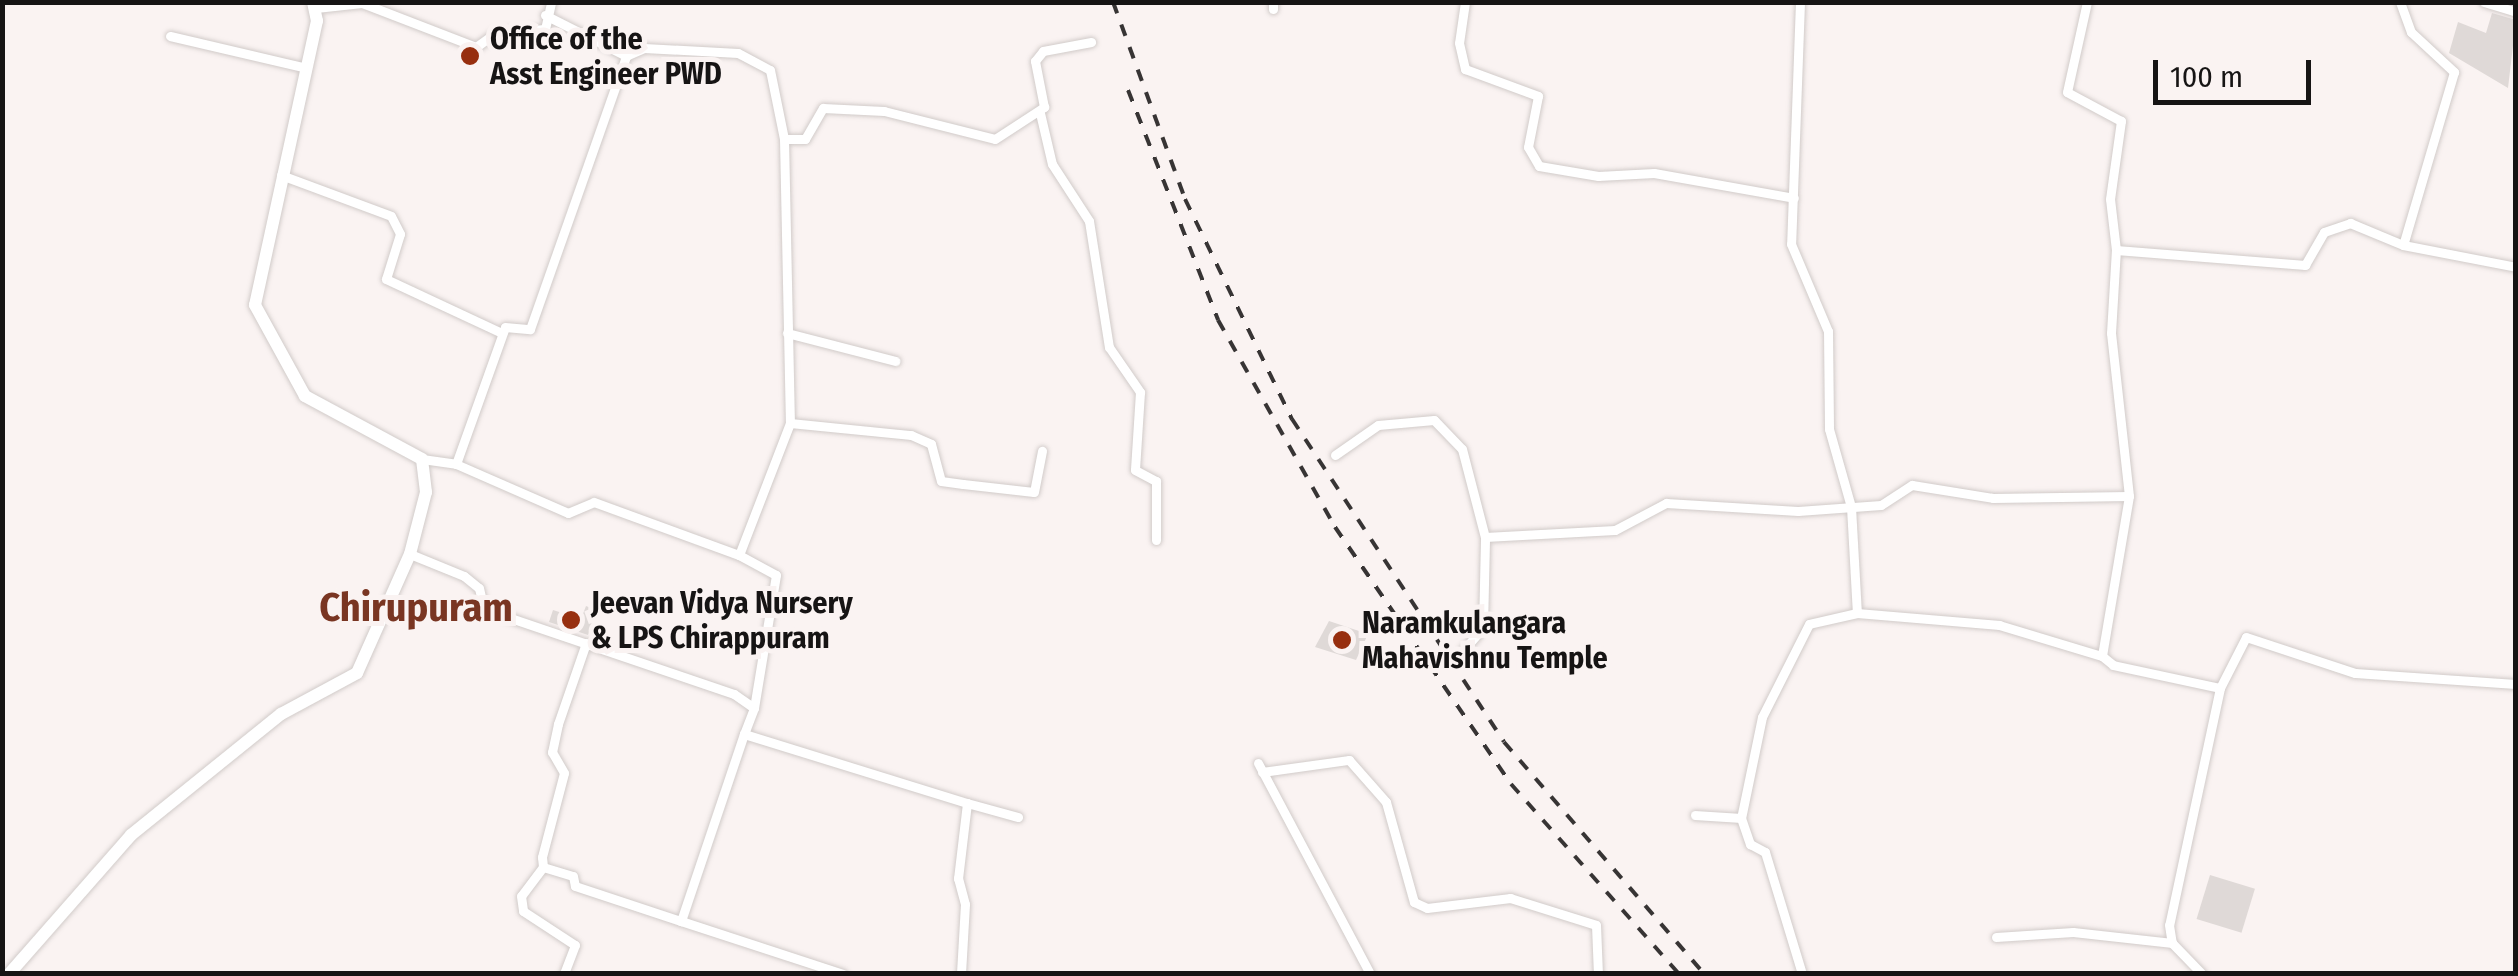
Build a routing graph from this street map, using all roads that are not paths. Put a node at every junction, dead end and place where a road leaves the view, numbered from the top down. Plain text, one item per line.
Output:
1 (551, 2) edge
2 (1466, 2) edge
3 (1800, 2) edge
4 (2087, 2) edge
5 (2400, 2) edge
6 (2484, 2) edge
7 (314, 5) edge
8 (2516, 12) edge
9 (545, 15) junction
10 (170, 36) dead end
11 (1092, 42) dead end
12 (626, 56) junction
13 (306, 68) junction
14 (1040, 113) junction
15 (784, 139) junction
16 (281, 175) junction
17 (1794, 198) junction
18 (2403, 245) junction
19 (2116, 250) junction
20 (2516, 268) edge
21 (502, 333) junction
22 (787, 333) junction
23 (895, 361) dead end
24 (790, 422) junction
25 (1042, 450) dead end
26 (1335, 455) dead end
27 (422, 460) junction
28 (456, 464) junction
29 (2129, 496) junction
30 (1851, 507) junction
31 (1485, 538) junction
32 (1156, 540) dead end
33 (410, 554) junction
34 (739, 555) junction
35 (1856, 613) junction
36 (586, 643) junction
37 (1460, 654) dead end
38 (2102, 656) junction
39 (2516, 684) edge
40 (2220, 688) junction
41 (754, 708) junction
42 (744, 734) junction
43 (967, 803) junction
44 (1694, 815) dead end
45 (1018, 817) dead end
46 (1741, 818) junction
47 (543, 867) junction
48 (681, 921) junction
49 (1996, 937) dead end
50 (2172, 944) junction
51 (8, 974) edge
52 (564, 974) edge
53 (843, 974) edge
54 (961, 974) edge
55 (1370, 974) edge
56 (1598, 974) edge
57 (1802, 974) edge
58 (2202, 974) edge

1 - 9 street
2 - 17 street
3 - 17 street
4 - 19 street
5 - 18 street
6 - 8 street
7 - 9 street
7 - 13 main road
9 - 12 street
10 - 13 street
11 - 14 street
12 - 15 street
12 - 21 street
13 - 16 main road
14 - 15 street
14 - 32 street
15 - 22 street
16 - 21 street
16 - 27 main road
17 - 30 street
18 - 19 street
18 - 20 street
19 - 29 street
21 - 28 street
22 - 23 street
22 - 24 street
24 - 25 street
24 - 34 street
26 - 31 street
27 - 28 street
27 - 33 main road
28 - 34 street
29 - 30 street
29 - 38 street
30 - 31 street
30 - 35 street
31 - 37 street
33 - 36 street
33 - 51 main road
34 - 41 street
35 - 38 street
35 - 46 street
36 - 41 street
36 - 47 street
38 - 40 street
39 - 40 street
40 - 50 street
41 - 42 street
42 - 43 street
42 - 48 street
43 - 45 street
43 - 54 street
44 - 46 street
46 - 57 street
47 - 48 street
47 - 52 street
48 - 53 street
49 - 50 street
50 - 58 street
55 - 56 street

